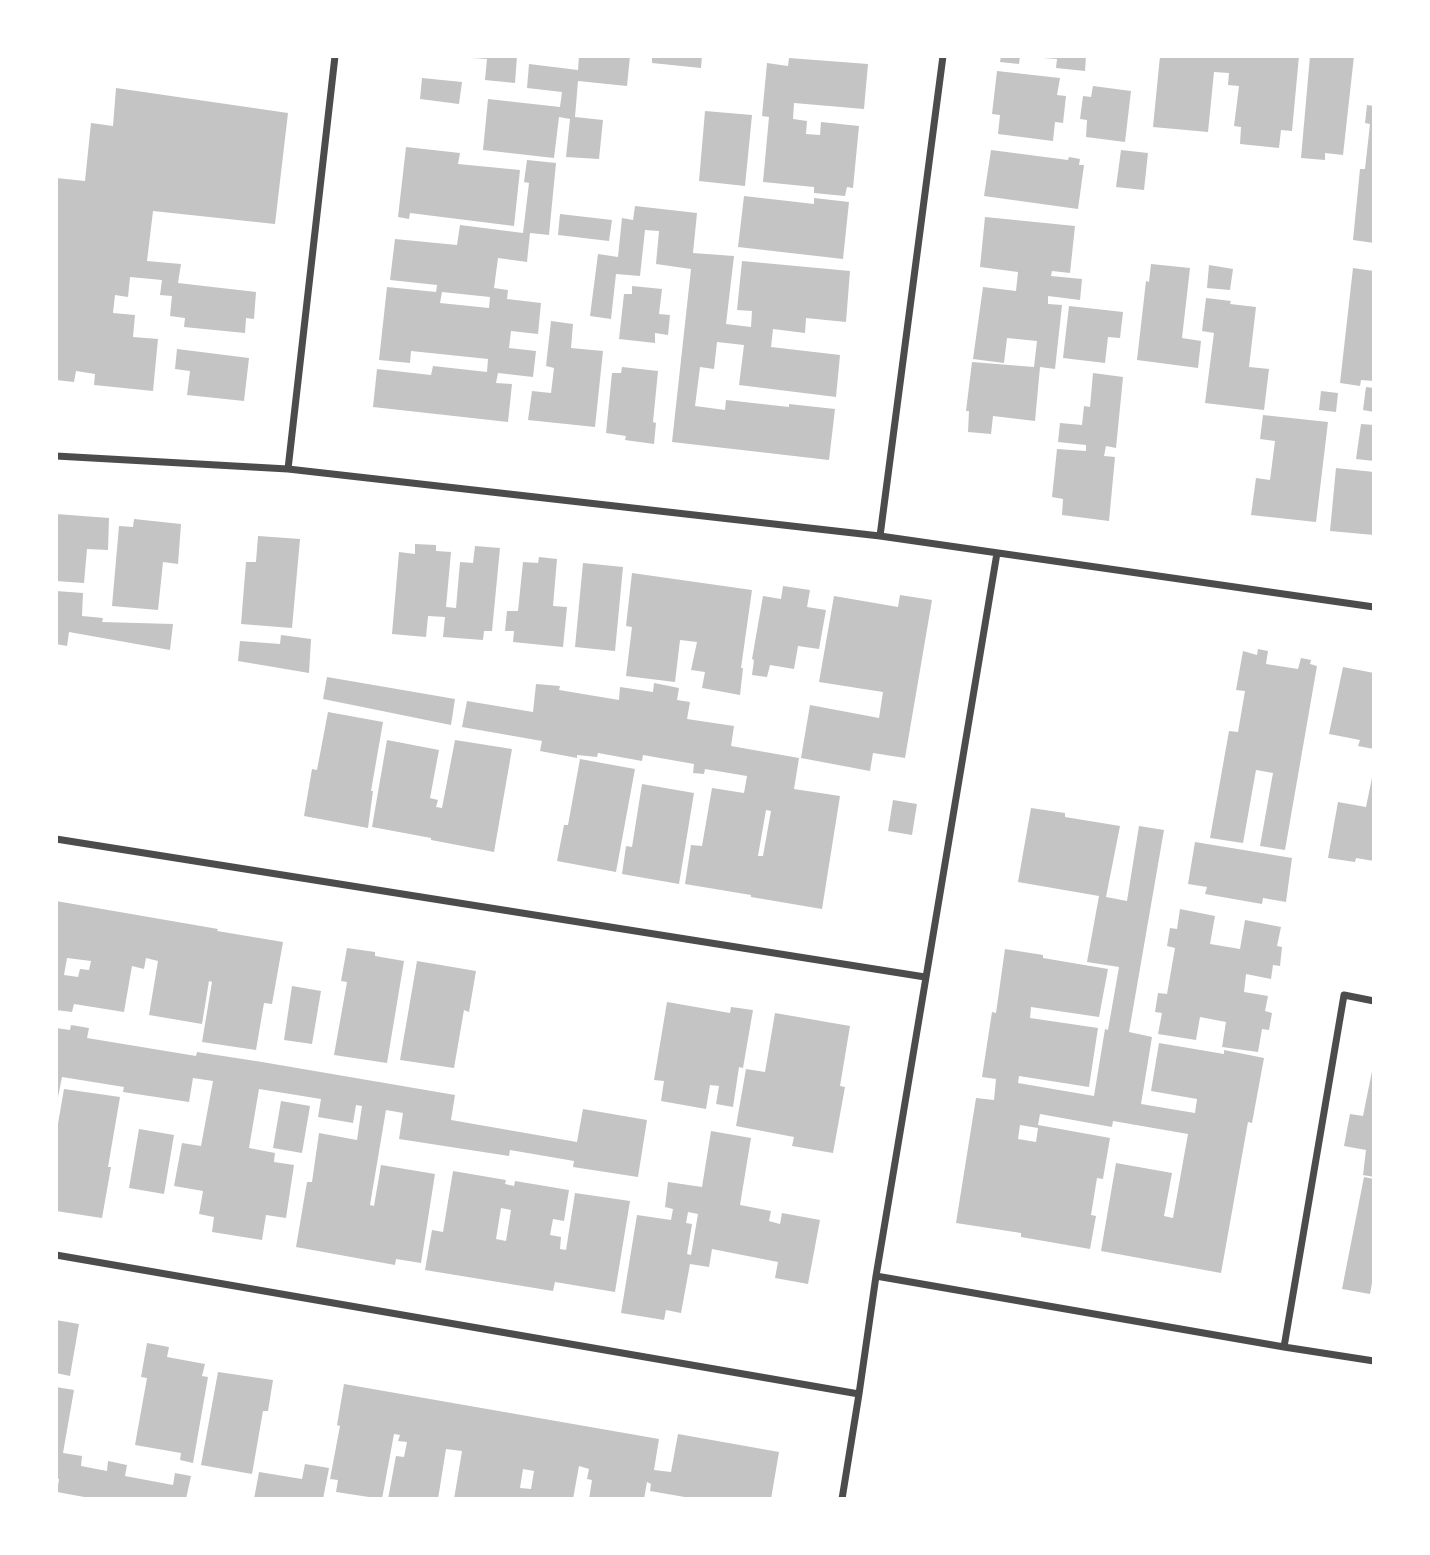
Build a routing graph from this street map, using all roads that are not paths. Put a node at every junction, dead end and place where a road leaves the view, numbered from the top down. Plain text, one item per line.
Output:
1 (335, 56) edge
2 (943, 56) edge
3 (56, 456) edge
4 (288, 470) junction
5 (880, 536) junction
6 (997, 553) junction
7 (1374, 607) edge
8 (56, 839) edge
9 (925, 977) junction
10 (1374, 1001) edge
11 (56, 1255) edge
12 (876, 1276) junction
13 (1284, 1347) junction
14 (1374, 1361) edge
15 (859, 1394) junction
16 (842, 1499) edge

1 - 4 street
2 - 5 street
3 - 4 street
4 - 5 street
5 - 6 street
6 - 7 street
6 - 9 street
8 - 9 street
9 - 12 street
10 - 13 street
11 - 15 street
12 - 13 street
12 - 15 street
13 - 14 street
15 - 16 street

